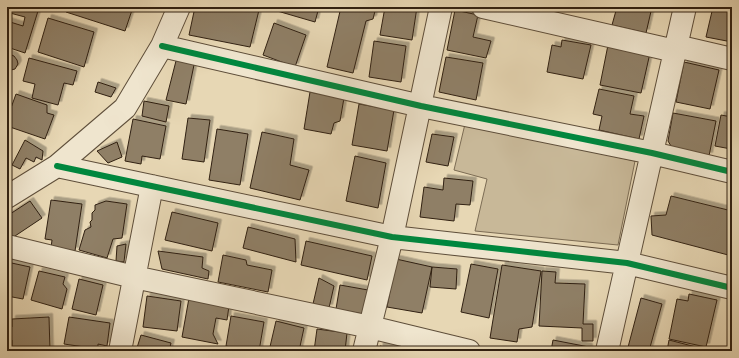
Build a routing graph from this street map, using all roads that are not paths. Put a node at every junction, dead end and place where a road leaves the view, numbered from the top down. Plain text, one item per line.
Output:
1 (178, 7) edge
2 (442, 7) edge
3 (482, 7) edge
4 (685, 7) edge
5 (162, 46) junction
6 (676, 48) junction
7 (732, 59) edge
8 (421, 106) junction
9 (652, 153) junction
10 (57, 166) junction
11 (732, 172) edge
12 (152, 186) junction
13 (7, 197) edge
14 (392, 237) junction
15 (7, 246) edge
16 (627, 263) junction
17 (134, 277) junction
18 (732, 288) edge
19 (370, 327) junction
20 (120, 351) edge
21 (364, 351) edge
22 (469, 351) edge
23 (607, 351) edge

1 - 5 street
2 - 8 street
3 - 6 street
4 - 6 street
5 - 8 street
5 - 10 street
6 - 7 street
6 - 9 street
8 - 9 street
8 - 14 street
9 - 11 street
9 - 16 street
10 - 12 street
10 - 13 street
12 - 14 street
12 - 17 street
14 - 16 street
14 - 19 street
15 - 17 street
16 - 18 street
16 - 23 street
17 - 19 street
17 - 20 street
19 - 21 street
19 - 22 street

